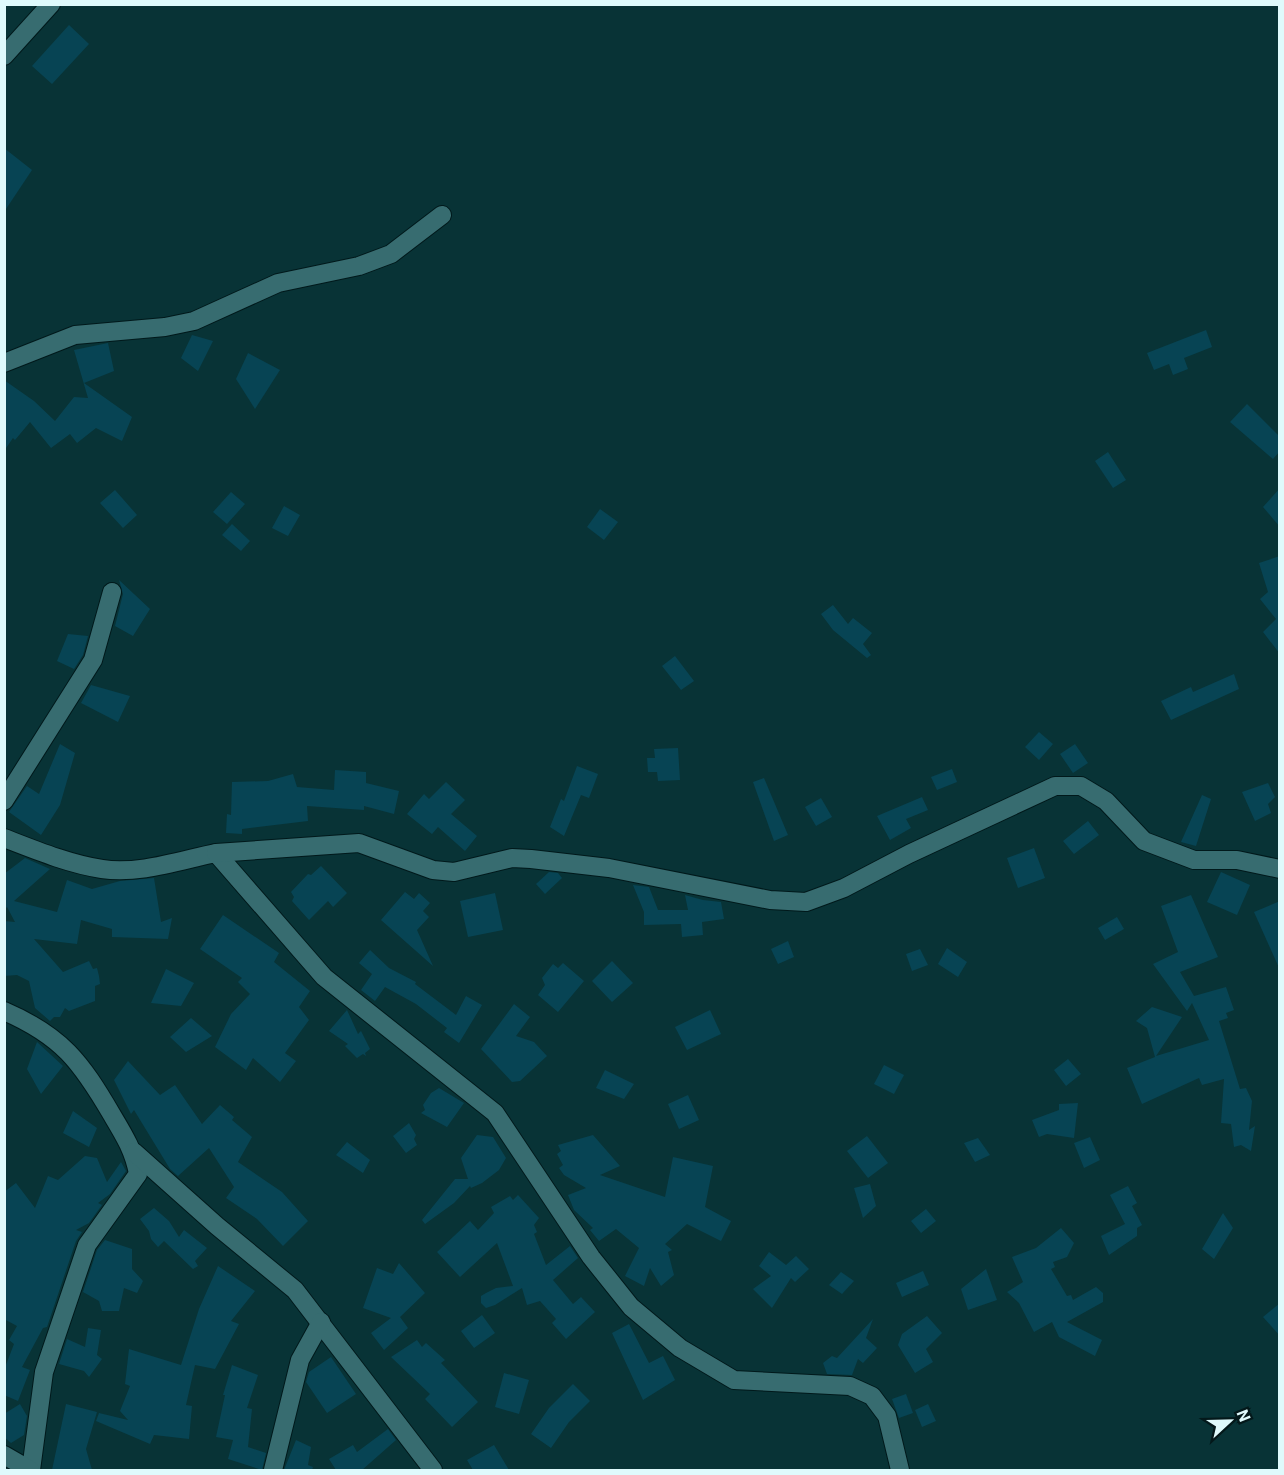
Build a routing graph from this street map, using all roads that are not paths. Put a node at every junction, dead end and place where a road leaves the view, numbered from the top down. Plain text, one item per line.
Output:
1 (51, 4) edge
2 (4, 56) edge
3 (442, 215) dead end
4 (4, 363) edge
5 (112, 592) dead end
6 (4, 801) edge
7 (4, 838) edge
8 (216, 854) junction
9 (1280, 870) edge
10 (4, 1011) edge
11 (134, 1152) junction
12 (321, 1322) junction
13 (4, 1455) edge
14 (31, 1470) edge
15 (273, 1470) edge
16 (434, 1470) edge
17 (900, 1470) edge

1 - 2 street
3 - 4 street
5 - 6 street
7 - 8 street
8 - 9 street
8 - 17 street
10 - 11 street
11 - 12 street
11 - 14 street
12 - 15 street
12 - 16 street
13 - 14 street

